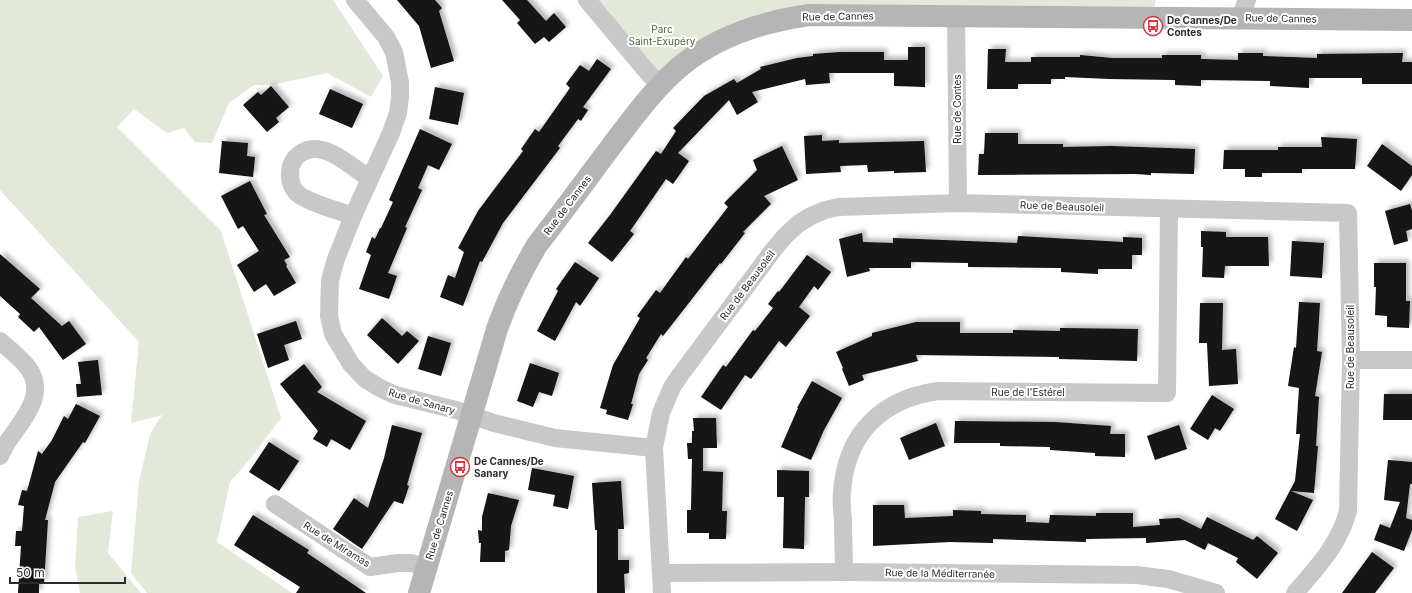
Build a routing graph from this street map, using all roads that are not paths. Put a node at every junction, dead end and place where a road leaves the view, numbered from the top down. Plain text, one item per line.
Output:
1 (355, 0) edge
2 (587, 0) edge
3 (1243, 9) edge
4 (956, 15) junction
5 (1412, 20) edge
6 (661, 85) junction
7 (370, 179) junction
8 (958, 203) junction
9 (1169, 209) junction
10 (353, 216) junction
11 (0, 341) edge
12 (1351, 360) junction
13 (1412, 360) edge
14 (472, 416) junction
15 (654, 448) junction
16 (0, 456) edge
17 (275, 504) dead end
18 (427, 568) junction
19 (844, 572) junction
20 (662, 573) junction
21 (419, 593) edge
22 (662, 593) edge
23 (1216, 593) edge
24 (1295, 593) edge

1 - 7 street, Rue de Sanary
2 - 6 street
3 - 4 street, Rue de Cannes
3 - 5 street, Rue de Cannes
4 - 6 street, Rue de Cannes
4 - 8 street, Rue de Contes
6 - 14 street, Rue de Cannes
7 - 10 street, Rue de Sanary
7 - 10 street
8 - 9 street, Rue de Beausoleil
8 - 15 street, Rue de Beausoleil
9 - 12 street, Rue de Beausoleil
9 - 19 street, Rue de l'Estérel
10 - 14 street, Rue de Sanary
11 - 16 street
12 - 13 street
12 - 24 street, Rue de Beausoleil
14 - 15 street, Rue de Sanary
14 - 18 street, Rue de Cannes
15 - 20 street, Rue de Beausoleil
17 - 18 street, Rue de Miramas
18 - 21 street, Rue de Cannes
19 - 20 street, Rue de la Méditerranée
19 - 23 street, Rue de la Méditerranée
20 - 22 street, Rue de Beausoleil

